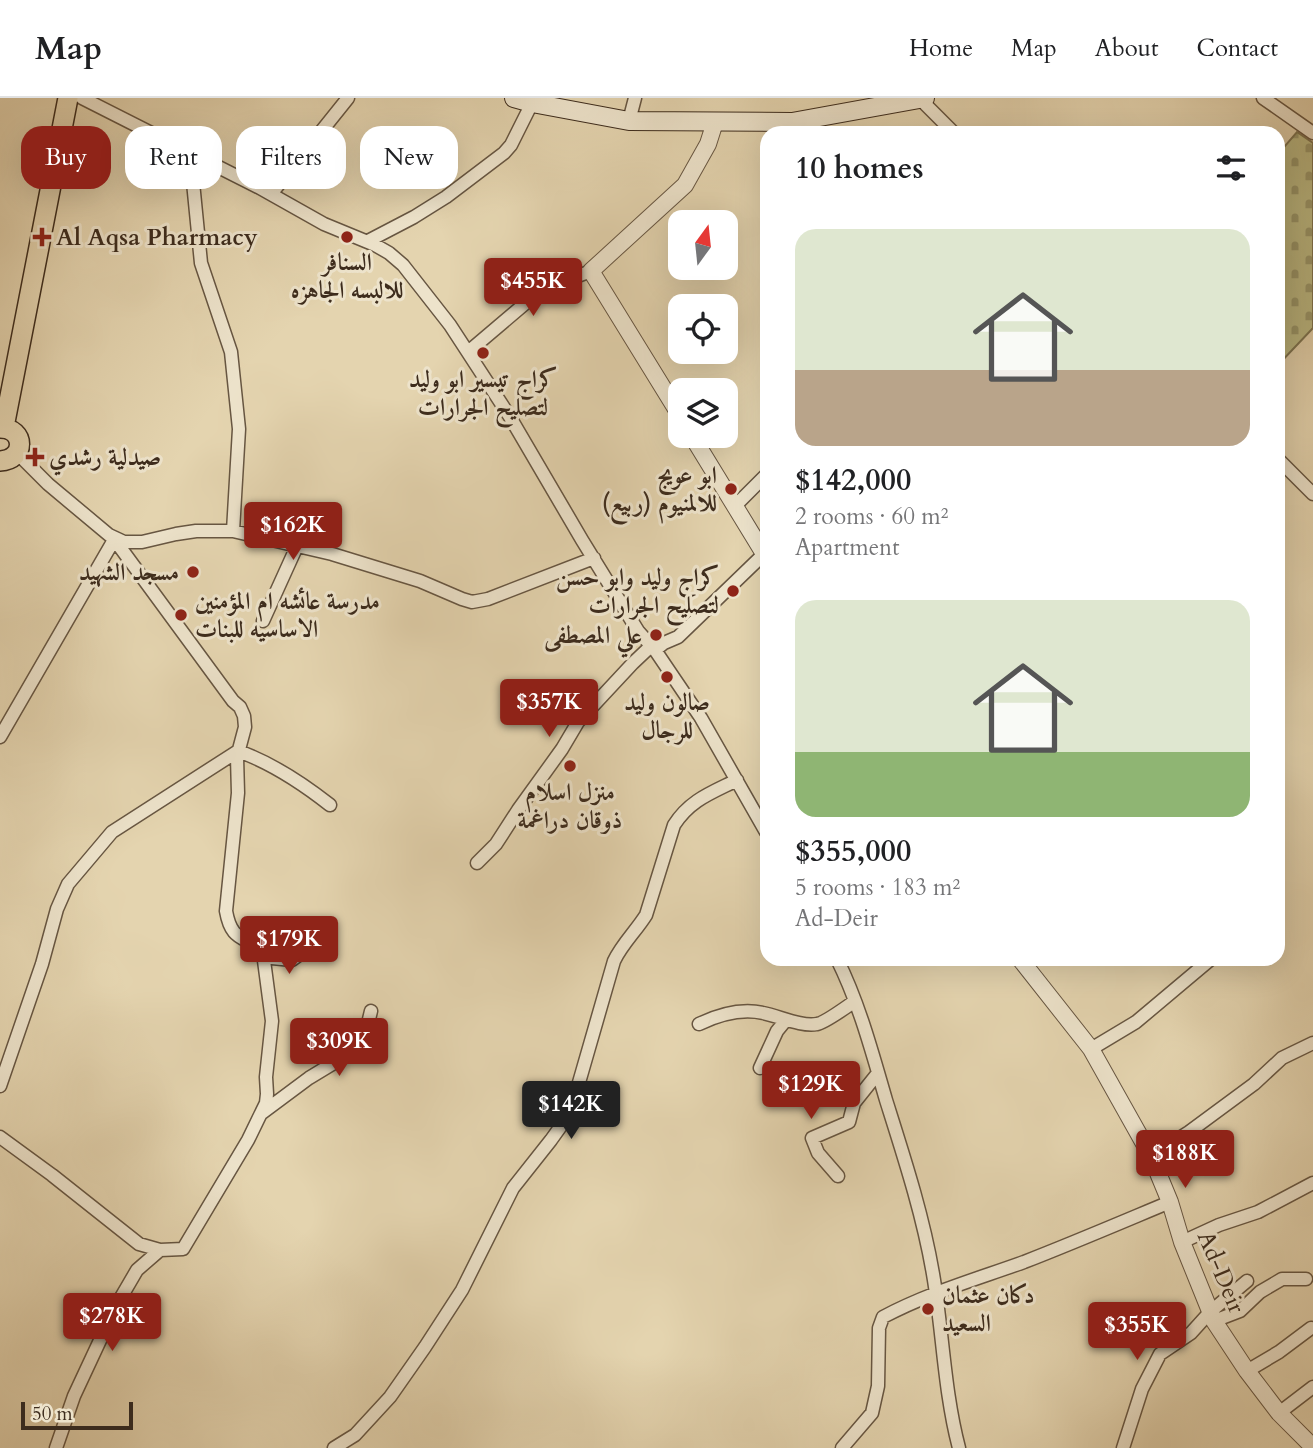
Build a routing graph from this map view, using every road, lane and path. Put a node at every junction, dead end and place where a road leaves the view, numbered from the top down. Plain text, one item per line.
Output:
1 (68, 98) edge
2 (82, 98) edge
3 (348, 98) edge
4 (514, 98) edge
5 (635, 98) edge
6 (1263, 98) edge
7 (923, 99) edge
8 (532, 103) junction
9 (629, 121) junction
10 (715, 122) junction
11 (138, 126) edge
12 (948, 126) edge
13 (1313, 133) edge
14 (222, 169) edge
15 (194, 189) edge
16 (271, 194) junction
17 (368, 241) junction
18 (591, 271) junction
19 (468, 352) junction
20 (668, 396) edge
21 (2, 428) edge
22 (700, 448) edge
23 (8, 457) edge
24 (1285, 466) edge
25 (760, 481) edge
26 (1313, 494) edge
27 (736, 506) junction
28 (233, 531) junction
29 (116, 539) junction
30 (760, 545) edge
31 (297, 546) junction
32 (594, 558) junction
33 (760, 561) edge
34 (262, 621) dead end
35 (653, 648) junction
36 (0, 737) edge
37 (238, 751) junction
38 (737, 780) junction
39 (330, 805) dead end
40 (760, 821) edge
41 (477, 863) dead end
42 (310, 947) dead end
43 (263, 953) junction
44 (840, 966) edge
45 (1026, 966) edge
46 (1202, 966) edge
47 (855, 1001) junction
48 (371, 1011) dead end
49 (786, 1020) junction
50 (699, 1024) dead end
51 (1313, 1042) edge
52 (1091, 1049) junction
53 (760, 1068) dead end
54 (878, 1073) junction
55 (0, 1086) edge
56 (262, 1113) junction
57 (0, 1137) edge
58 (1151, 1156) junction
59 (838, 1176) dead end
60 (1313, 1184) edge
61 (1170, 1202) junction
62 (1182, 1242) junction
63 (160, 1250) junction
64 (1306, 1279) dead end
65 (1247, 1281) dead end
66 (936, 1292) junction
67 (1212, 1316) junction
68 (1311, 1328) dead end
69 (1247, 1371) junction
70 (1313, 1387) edge
71 (1279, 1413) junction
72 (1313, 1447) edge
73 (56, 1448) edge
74 (334, 1448) edge
75 (842, 1448) edge
76 (959, 1448) edge
77 (1123, 1448) edge

1 - 21 main road
2 - 11 street
3 - 16 street
4 - 8 main road
5 - 9 street
6 - 13 street
7 - 10 main road
7 - 12 street
8 - 9 main road
8 - 17 street
9 - 10 main road
10 - 18 street
14 - 16 street
15 - 28 street
16 - 17 street
17 - 19 street
18 - 19 street
18 - 20 street
19 - 32 street
21 - 23 main road
22 - 27 street
23 - 29 street
24 - 26 street
25 - 27 street
27 - 30 street
28 - 29 street
28 - 31 street
29 - 36 street
29 - 37 street
31 - 32 street
31 - 34 street
32 - 35 street
33 - 35 street
35 - 38 street
35 - 41 street
37 - 39 street
37 - 43 street
37 - 55 street
38 - 40 street
38 - 74 street
42 - 43 street
43 - 56 street
44 - 47 street
45 - 52 street, Ad-Deir
46 - 52 street
47 - 49 street
47 - 54 street
48 - 56 street
49 - 50 street
49 - 53 street
51 - 58 street
52 - 58 street, Ad-Deir
54 - 59 street
54 - 66 street
56 - 63 street
57 - 63 street
58 - 61 street, Ad-Deir
60 - 62 street
61 - 62 street, Ad-Deir
61 - 66 street
62 - 67 street, Ad-Deir
63 - 73 street
64 - 67 street
65 - 67 street
66 - 75 street
66 - 76 street
67 - 69 street, Ad-Deir
67 - 77 street
68 - 69 street
69 - 71 street, Ad-Deir
70 - 71 street
71 - 72 street, Ad-Deir

